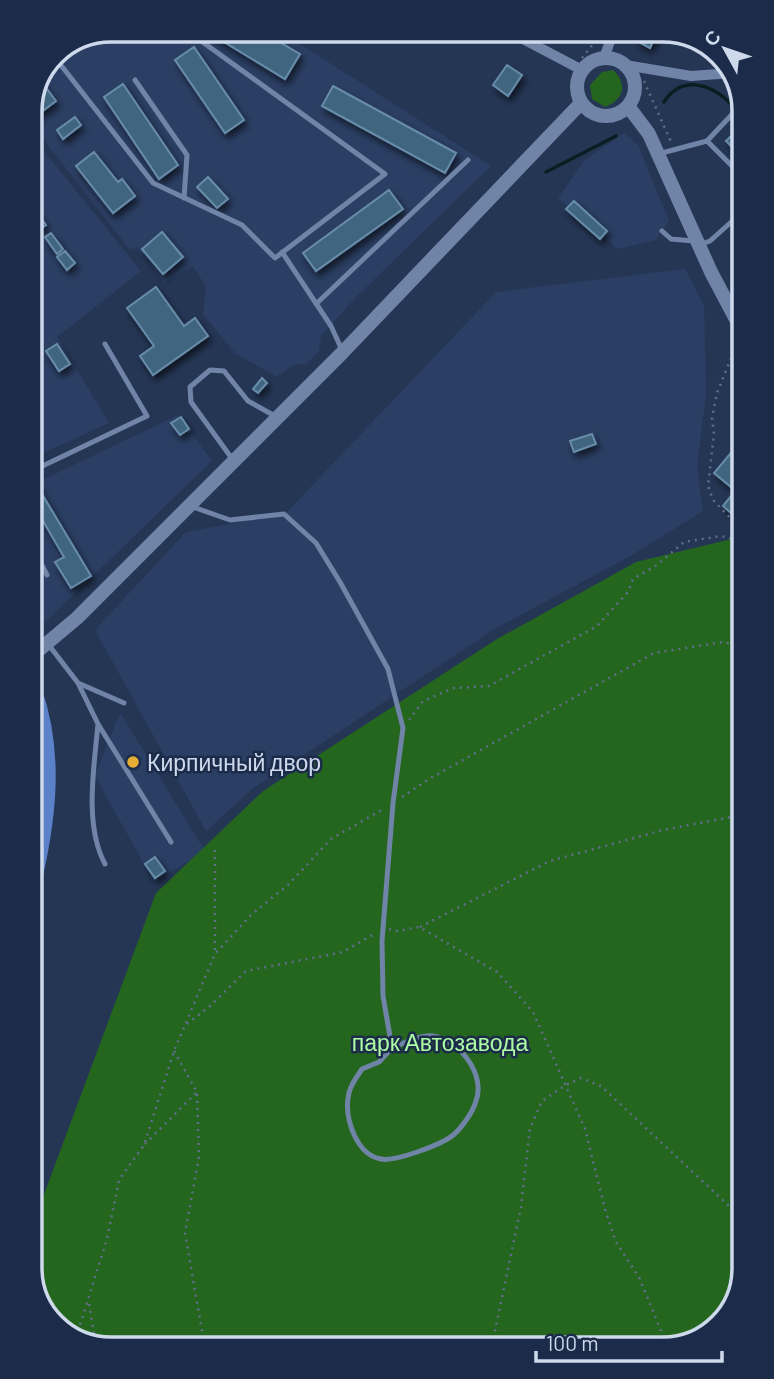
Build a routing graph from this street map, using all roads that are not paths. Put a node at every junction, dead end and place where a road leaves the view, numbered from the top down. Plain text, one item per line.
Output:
1 (203, 42) edge
2 (529, 42) edge
3 (610, 42) edge
4 (604, 58) junction
5 (60, 65) edge
6 (625, 65) junction
7 (579, 68) junction
8 (690, 76) edge
9 (135, 80) dead end
10 (582, 103) junction
11 (628, 106) junction
12 (732, 114) edge
13 (707, 141) junction
14 (658, 154) junction
15 (468, 160) dead end
16 (732, 166) edge
17 (184, 198) junction
18 (732, 221) edge
19 (662, 231) dead end
20 (698, 243) junction
21 (282, 252) junction
22 (316, 304) junction
23 (732, 313) edge
24 (105, 344) dead end
25 (343, 352) junction
26 (278, 418) junction
27 (234, 462) junction
28 (42, 466) edge
29 (190, 506) junction
30 (42, 565) edge
31 (47, 575) dead end
32 (48, 644) junction
33 (42, 648) edge
34 (78, 684) junction
35 (124, 703) dead end
36 (98, 724) junction
37 (42, 733) edge
38 (42, 828) edge
39 (171, 842) dead end
40 (105, 864) dead end
41 (392, 1048) junction

1 - 21 lane
2 - 7 street
3 - 4 street
4 - 6 street
4 - 7 street
5 - 17 lane
6 - 8 street
6 - 11 street
7 - 10 street
9 - 17 lane
10 - 11 street
10 - 25 street
11 - 14 street
12 - 13 lane
13 - 14 lane
13 - 16 lane
14 - 20 street
15 - 22 lane
17 - 21 lane
18 - 20 lane
19 - 20 lane
20 - 23 street
21 - 22 lane
22 - 25 lane
24 - 28 lane
25 - 26 street
26 - 27 street
26 - 27 lane
27 - 29 street
29 - 32 street
29 - 41 lane
30 - 31 lane
32 - 33 street
32 - 34 lane
34 - 35 lane
34 - 36 lane
36 - 39 lane
36 - 40 lane
37 - 38 main road
41 - 41 lane

